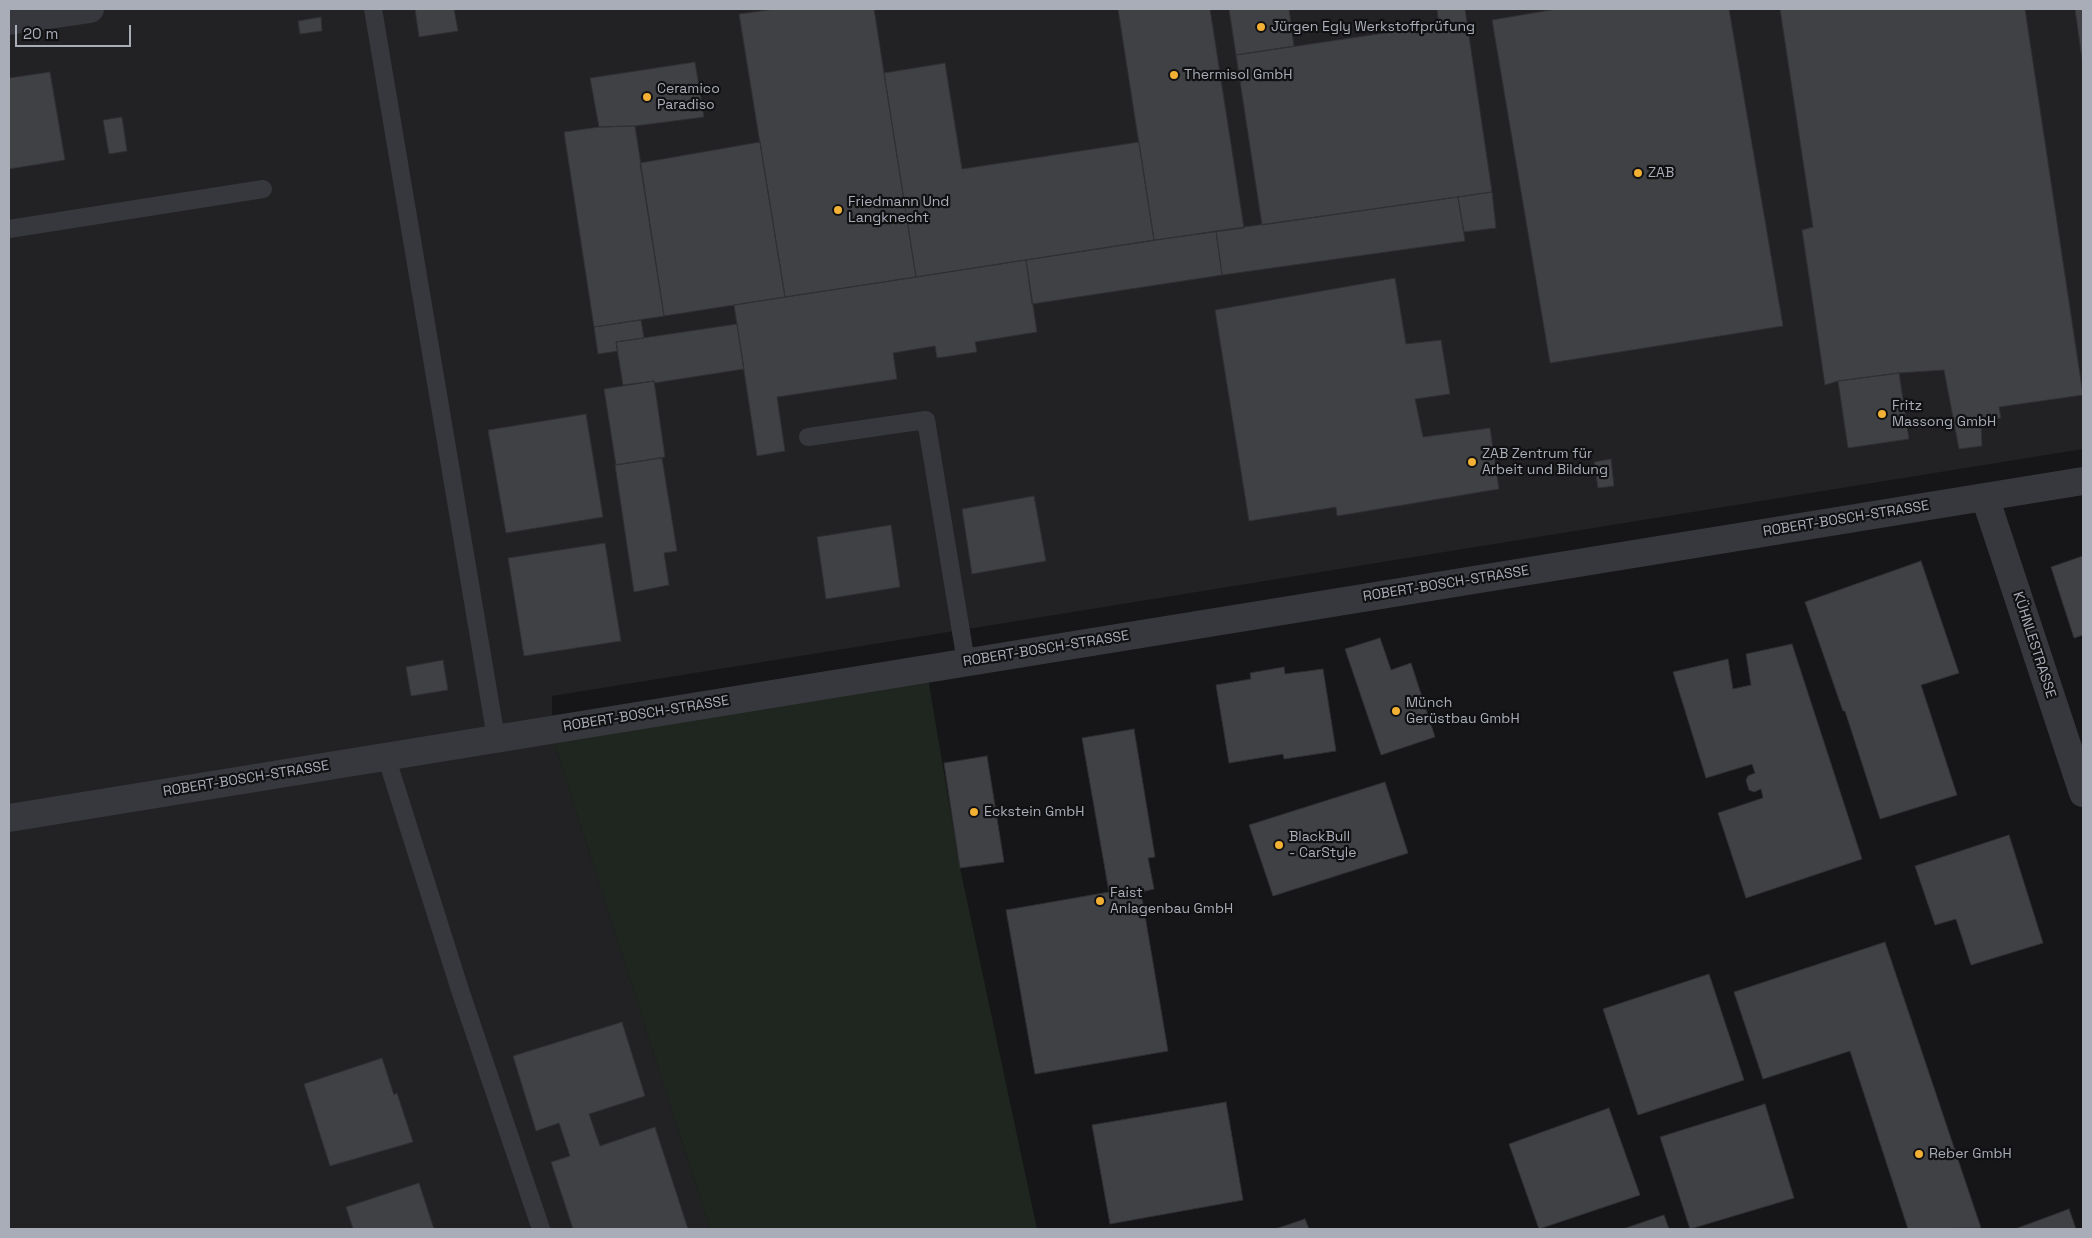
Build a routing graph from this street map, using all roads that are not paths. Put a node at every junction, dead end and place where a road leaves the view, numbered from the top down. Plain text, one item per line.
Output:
1 (90, 9) edge
2 (373, 9) edge
3 (53, 12) edge
4 (9, 21) edge
5 (263, 189) dead end
6 (9, 229) edge
7 (808, 437) dead end
8 (2083, 481) edge
9 (1985, 497) junction
10 (966, 662) junction
11 (496, 738) junction
12 (386, 756) junction
13 (2083, 793) edge
14 (9, 818) edge
15 (541, 1229) edge

1 - 3 street
2 - 11 lane
3 - 4 street
5 - 6 lane
7 - 10 lane
8 - 9 street, ROBERT-BOSCH-STRASSE
9 - 10 street, ROBERT-BOSCH-STRASSE
9 - 13 street, KÜHNLESTRASSE
10 - 11 street, ROBERT-BOSCH-STRASSE
11 - 12 street, ROBERT-BOSCH-STRASSE
12 - 14 street, ROBERT-BOSCH-STRASSE
12 - 15 lane

